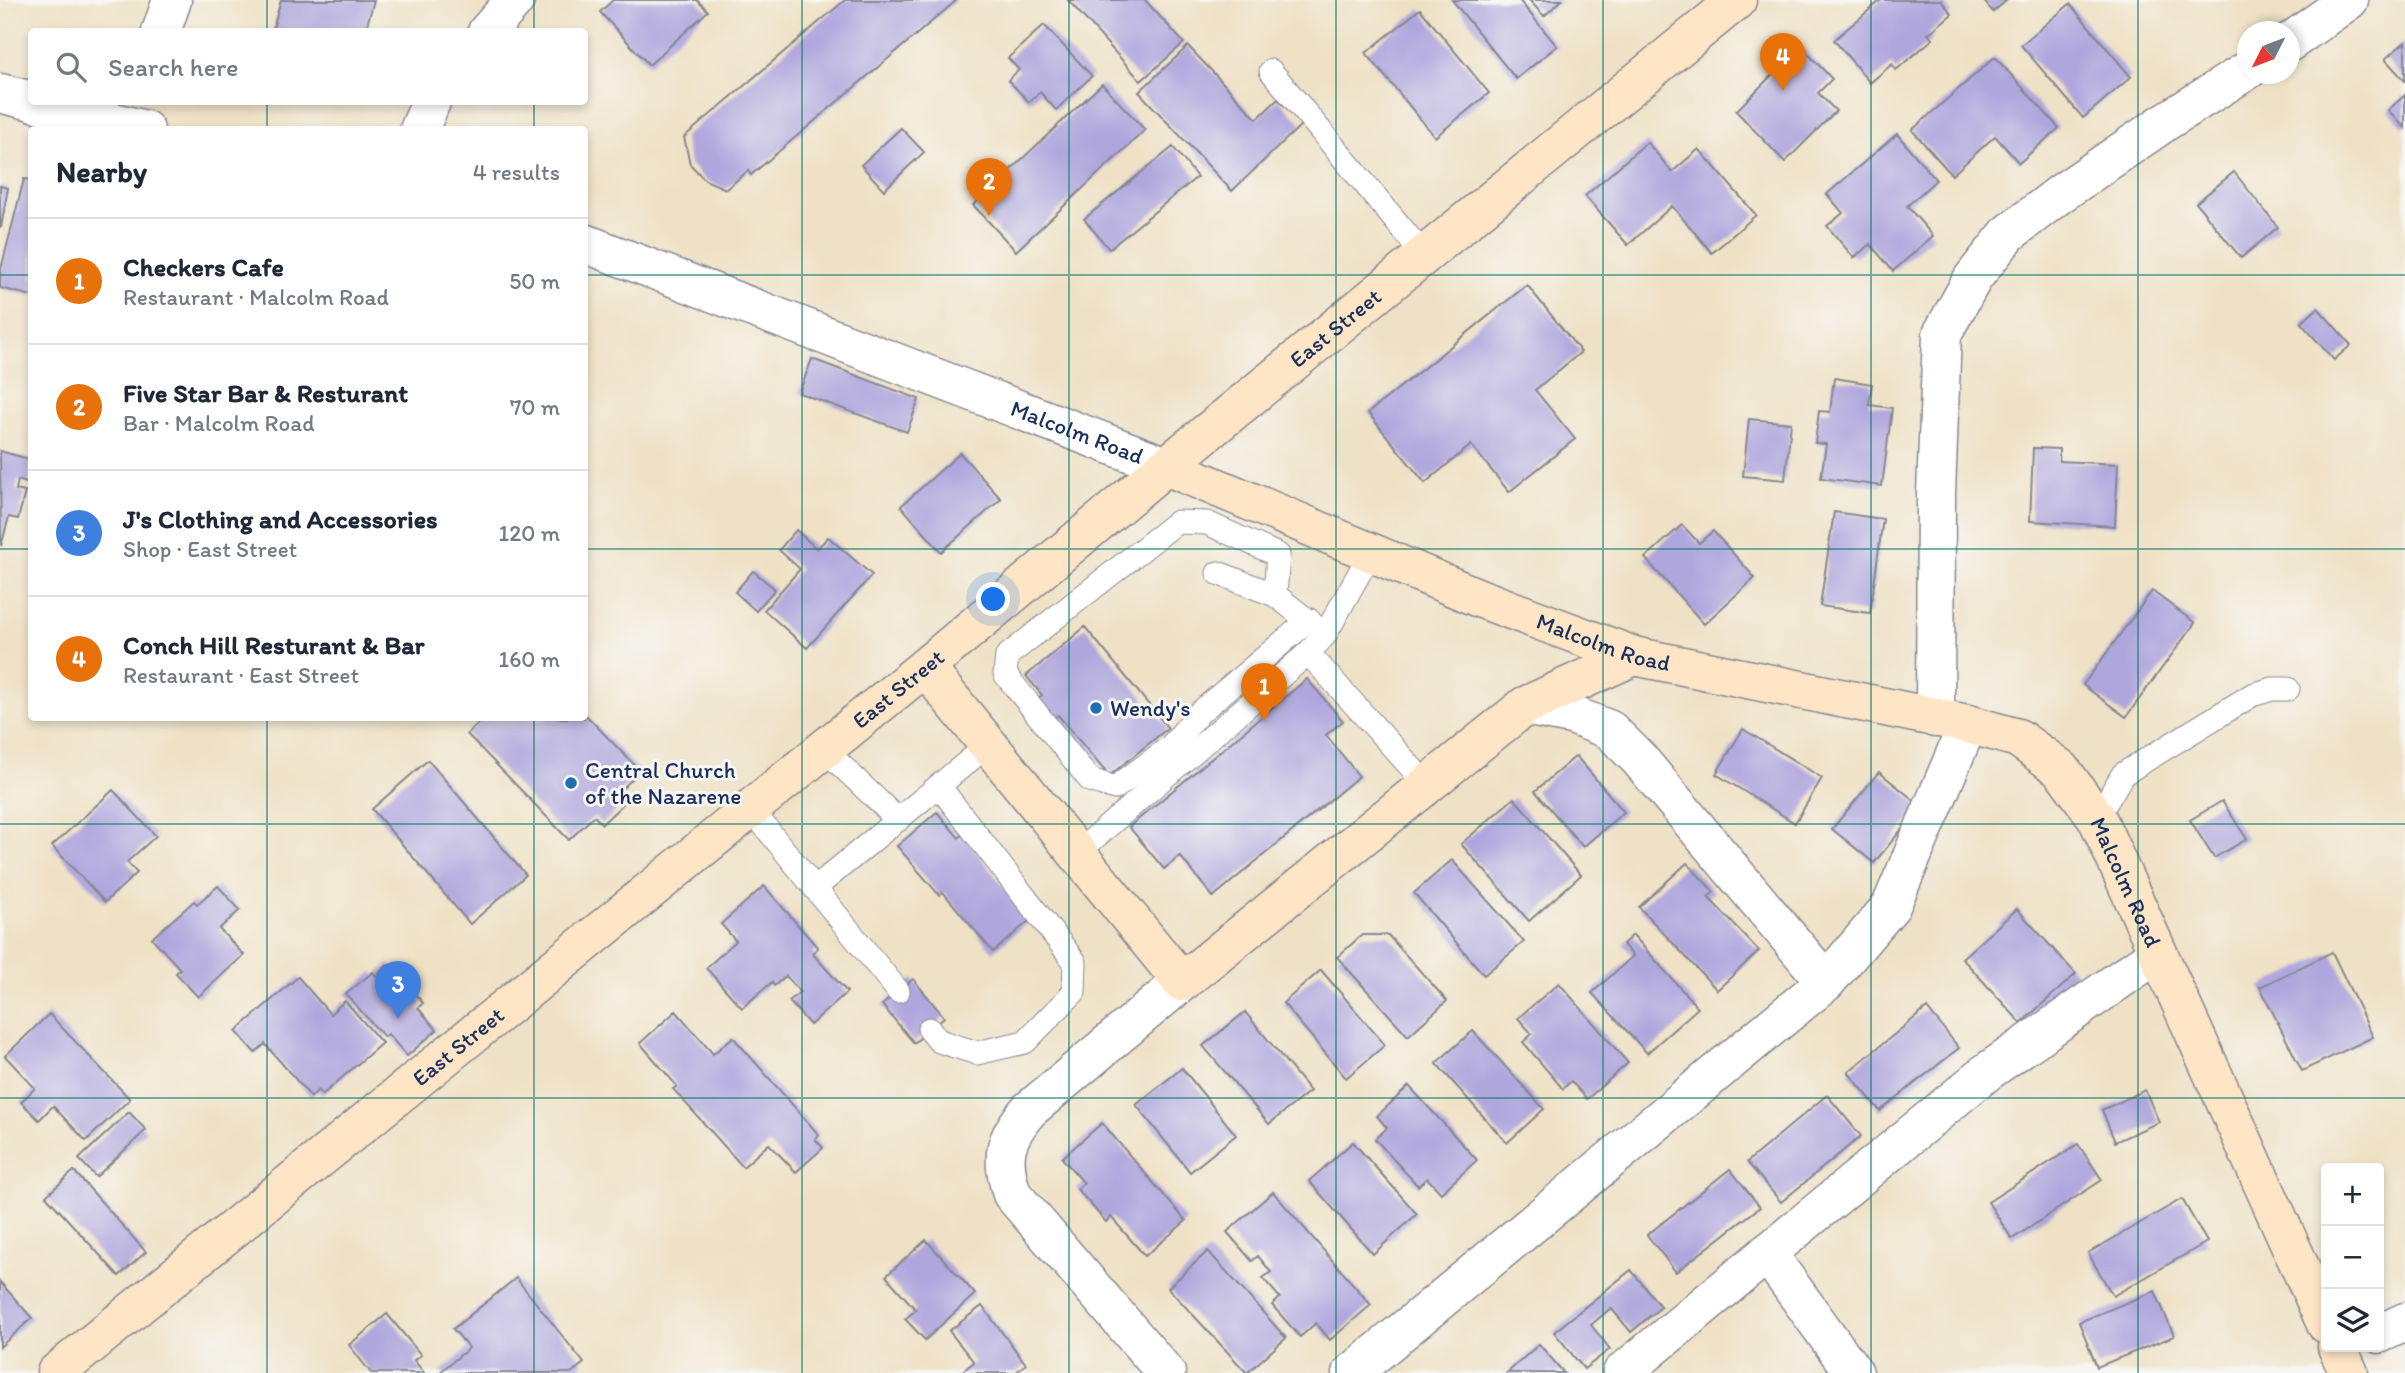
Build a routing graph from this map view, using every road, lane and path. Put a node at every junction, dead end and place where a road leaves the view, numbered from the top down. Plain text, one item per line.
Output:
1 (172, 0) edge
2 (515, 0) edge
3 (1737, 0) edge
4 (2349, 0) edge
5 (162, 28) edge
6 (490, 28) edge
7 (2300, 35) edge
8 (1271, 71) dead end
9 (2237, 77) edge
10 (0, 93) edge
11 (28, 100) edge
12 (53, 105) edge
13 (430, 105) edge
14 (135, 121) edge
15 (421, 126) edge
16 (588, 245) edge
17 (1424, 255) junction
18 (1166, 466) junction
19 (1371, 552) junction
20 (1218, 573) dead end
21 (1275, 595) junction
22 (1317, 628) junction
23 (1308, 653) junction
24 (1634, 656) junction
25 (925, 667) junction
26 (2288, 688) dead end
27 (1525, 706) junction
28 (1952, 721) junction
29 (988, 745) junction
30 (824, 749) junction
31 (1427, 785) junction
32 (939, 786) junction
33 (750, 808) junction
34 (2097, 818) junction
35 (898, 820) junction
36 (1077, 853) junction
37 (815, 888) junction
38 (2158, 953) junction
39 (1181, 982) junction
40 (1826, 982) junction
41 (898, 991) dead end
42 (929, 1029) dead end
43 (1767, 1253) junction
44 (2321, 1306) edge
45 (2405, 1322) edge
46 (2384, 1332) edge
47 (56, 1373) edge
48 (1166, 1373) edge
49 (1352, 1373) edge
50 (1622, 1373) edge
51 (1854, 1373) edge

1 - 5 street
2 - 6 street
3 - 17 street, East Street
4 - 7 street
8 - 17 lane
9 - 28 street
10 - 11 street
12 - 14 street
13 - 15 street
16 - 18 street, Malcolm Road
17 - 18 street, East Street
18 - 19 street, Malcolm Road
18 - 25 street, East Street
19 - 22 lane
19 - 24 street, Malcolm Road
20 - 21 lane
21 - 22 lane
21 - 22 lane
22 - 23 lane
23 - 31 lane
23 - 36 lane
24 - 27 street
24 - 28 street, Malcolm Road
25 - 29 street
25 - 30 street, East Street
26 - 34 lane
27 - 31 street
27 - 40 street
28 - 34 street, Malcolm Road
28 - 40 street
29 - 32 lane
29 - 36 street
30 - 33 street, East Street
30 - 35 lane
31 - 39 street
32 - 35 lane
32 - 42 lane
33 - 37 lane
33 - 47 street, East Street
34 - 38 street, Malcolm Road
35 - 37 lane
36 - 39 street
37 - 41 lane
38 - 43 street
38 - 44 street, Malcolm Road
39 - 48 street
40 - 49 street
43 - 50 street
43 - 51 street
45 - 46 street

